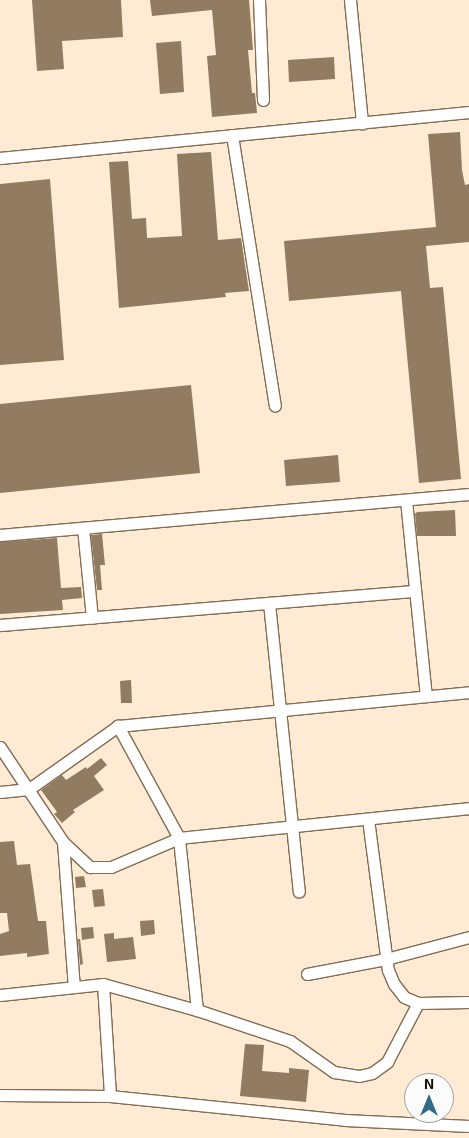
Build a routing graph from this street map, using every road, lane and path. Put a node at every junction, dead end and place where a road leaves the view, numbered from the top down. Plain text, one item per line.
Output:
1 (259, 0) edge
2 (350, 0) edge
3 (263, 100) dead end
4 (469, 112) edge
5 (362, 123) junction
6 (232, 135) junction
7 (0, 158) edge
8 (275, 406) dead end
9 (469, 494) edge
10 (406, 500) junction
11 (84, 528) junction
12 (0, 535) edge
13 (414, 591) junction
14 (269, 603) junction
15 (92, 618) junction
16 (0, 625) edge
17 (469, 692) edge
18 (426, 696) junction
19 (280, 710) junction
20 (118, 726) junction
21 (0, 747) edge
22 (29, 789) junction
23 (0, 792) edge
24 (469, 808) edge
25 (368, 819) junction
26 (292, 826) junction
27 (179, 838) junction
28 (63, 842) junction
29 (299, 891) dead end
30 (469, 937) edge
31 (386, 958) junction
32 (307, 974) dead end
33 (103, 984) junction
34 (74, 987) junction
35 (0, 995) edge
36 (469, 1002) edge
37 (418, 1003) junction
38 (197, 1010) junction
39 (0, 1095) edge
40 (110, 1096) junction
41 (469, 1126) edge

1 - 3 street
2 - 5 street
4 - 5 street
5 - 6 street
6 - 7 street
6 - 8 street
9 - 10 street
10 - 11 street
10 - 13 street
11 - 12 street
11 - 15 street
13 - 14 street
13 - 18 street
14 - 15 street
14 - 19 street
15 - 16 street
17 - 18 street
18 - 19 street
19 - 20 street
19 - 26 street
20 - 22 street
20 - 27 street
21 - 22 street
22 - 23 street
22 - 28 street
24 - 25 street
25 - 26 street
25 - 31 street
26 - 27 street
26 - 29 street
27 - 28 street
27 - 38 street
28 - 34 street
30 - 31 street
31 - 32 street
31 - 37 street
33 - 34 street
33 - 38 street
33 - 40 street
34 - 35 street
36 - 37 street
37 - 38 street
39 - 40 street
40 - 41 street

